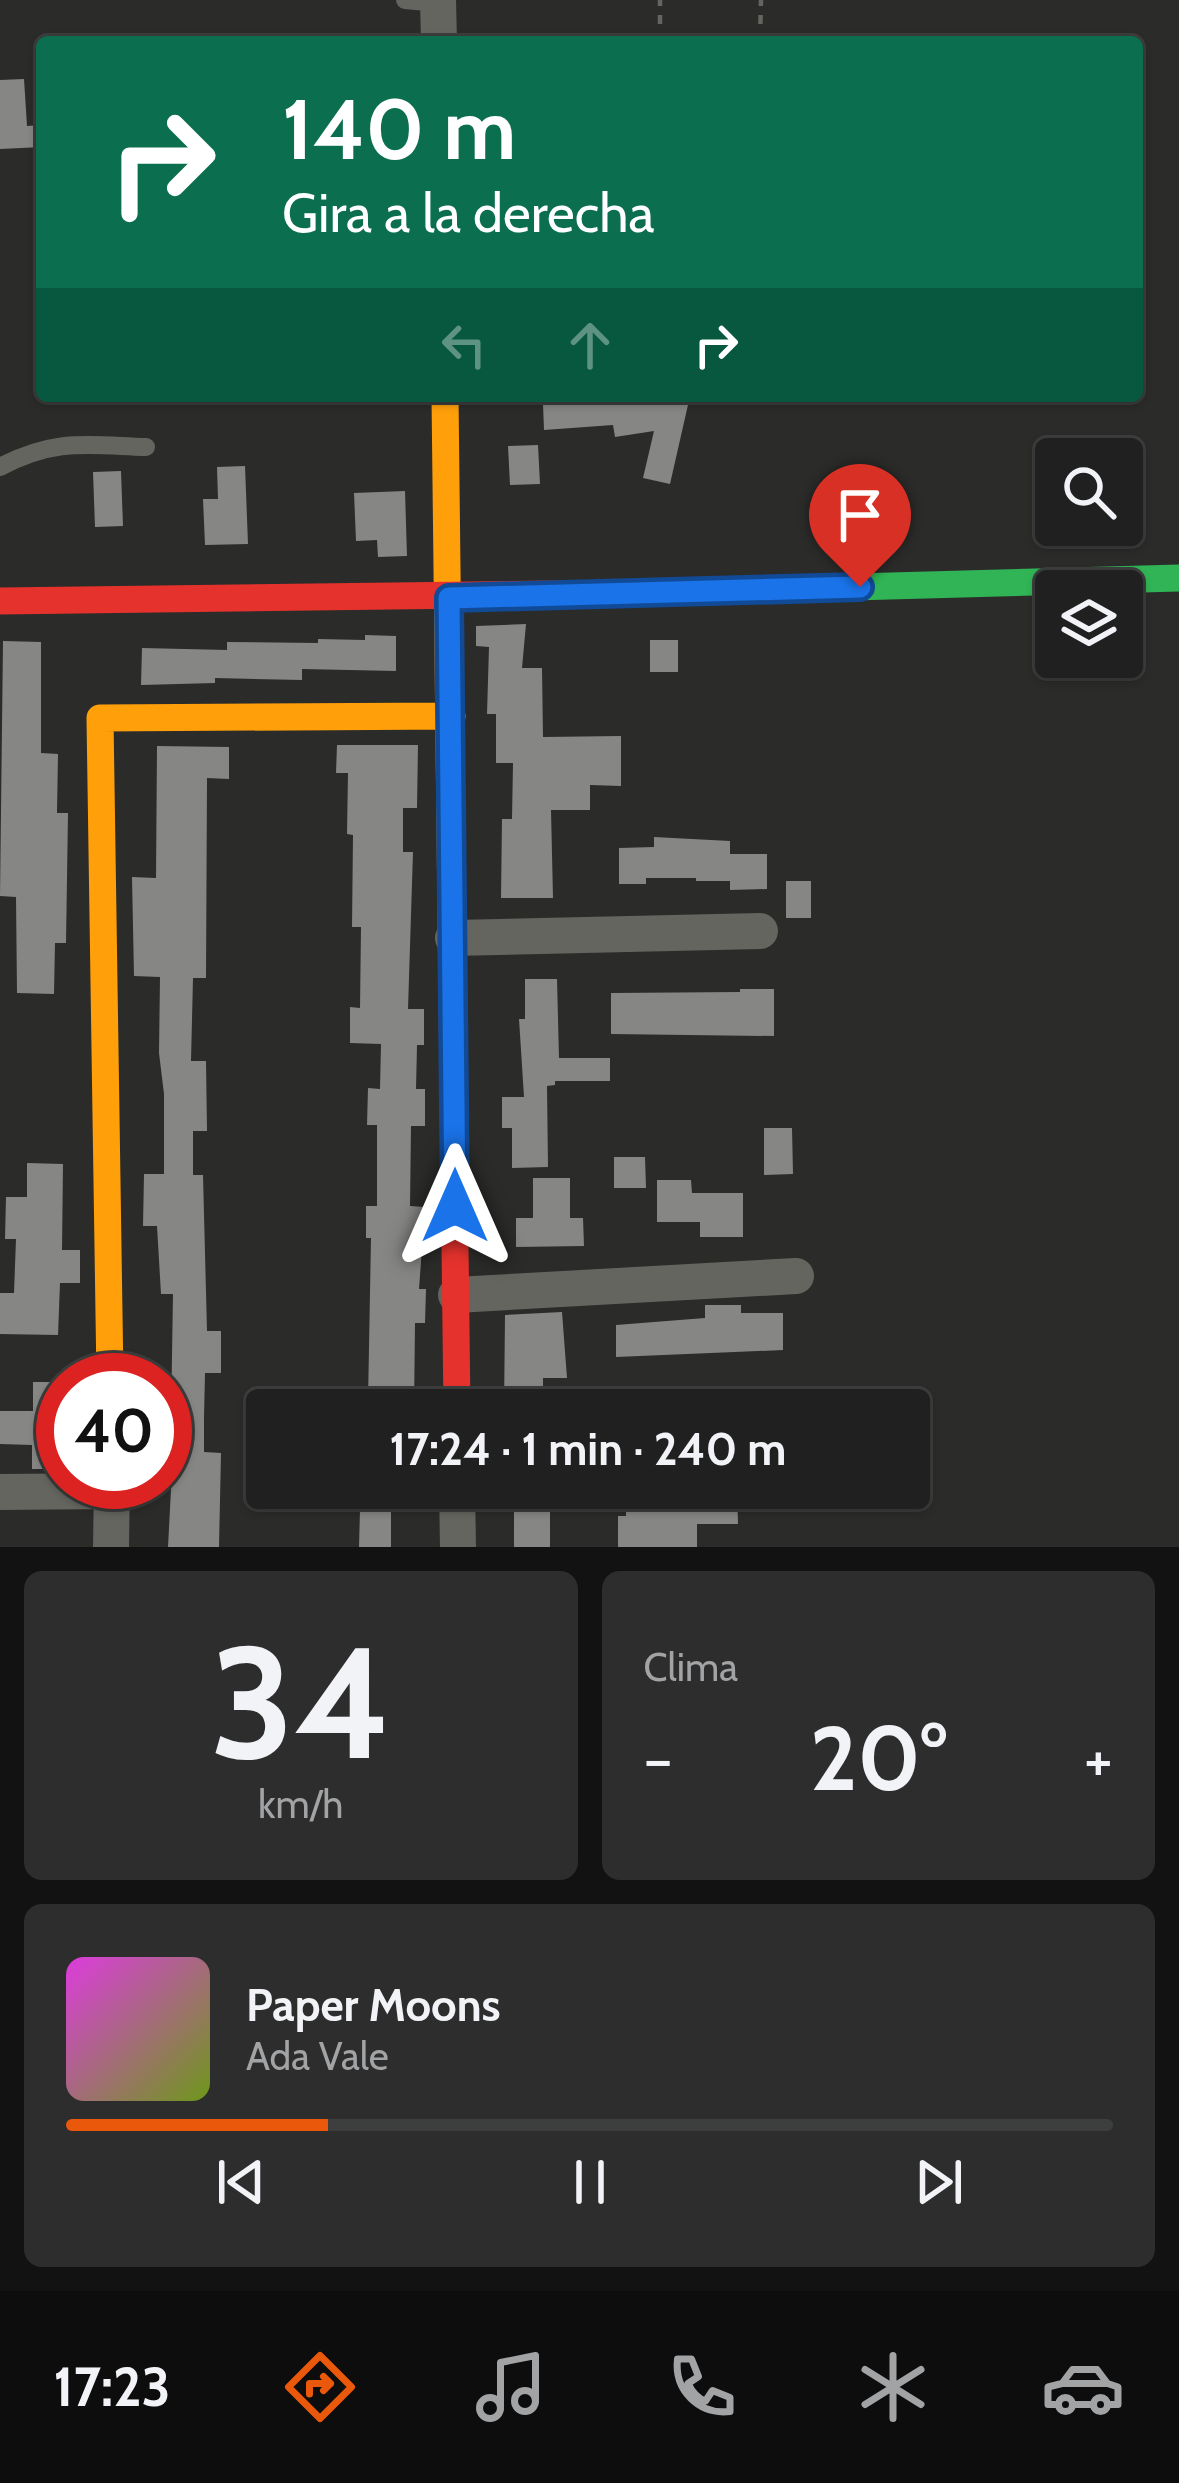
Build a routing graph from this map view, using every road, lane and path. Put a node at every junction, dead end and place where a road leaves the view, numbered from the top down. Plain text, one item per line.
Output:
1 (660, 0) edge
2 (760, 0) edge
3 (427, 1) edge
4 (437, 36) edge
5 (660, 36) edge
6 (760, 36) edge
7 (446, 402) edge
8 (146, 447) dead end
9 (0, 466) edge
10 (1179, 578) edge
11 (449, 598) junction
12 (0, 601) edge
13 (452, 716) junction
14 (760, 931) dead end
15 (453, 938) junction
16 (796, 1276) dead end
17 (456, 1295) junction
18 (110, 1353) edge
19 (457, 1389) edge
20 (36, 1490) edge
21 (0, 1492) edge
22 (112, 1509) edge
23 (457, 1509) edge
24 (111, 1547) edge
25 (458, 1547) edge

1 - 5 path
2 - 6 path
3 - 4 street
7 - 11 street
8 - 9 lane
10 - 11 street
11 - 12 street
11 - 13 street
13 - 15 street
13 - 18 street
14 - 15 street
15 - 17 street
16 - 17 street
17 - 19 street
20 - 21 street
22 - 24 street
23 - 25 street

